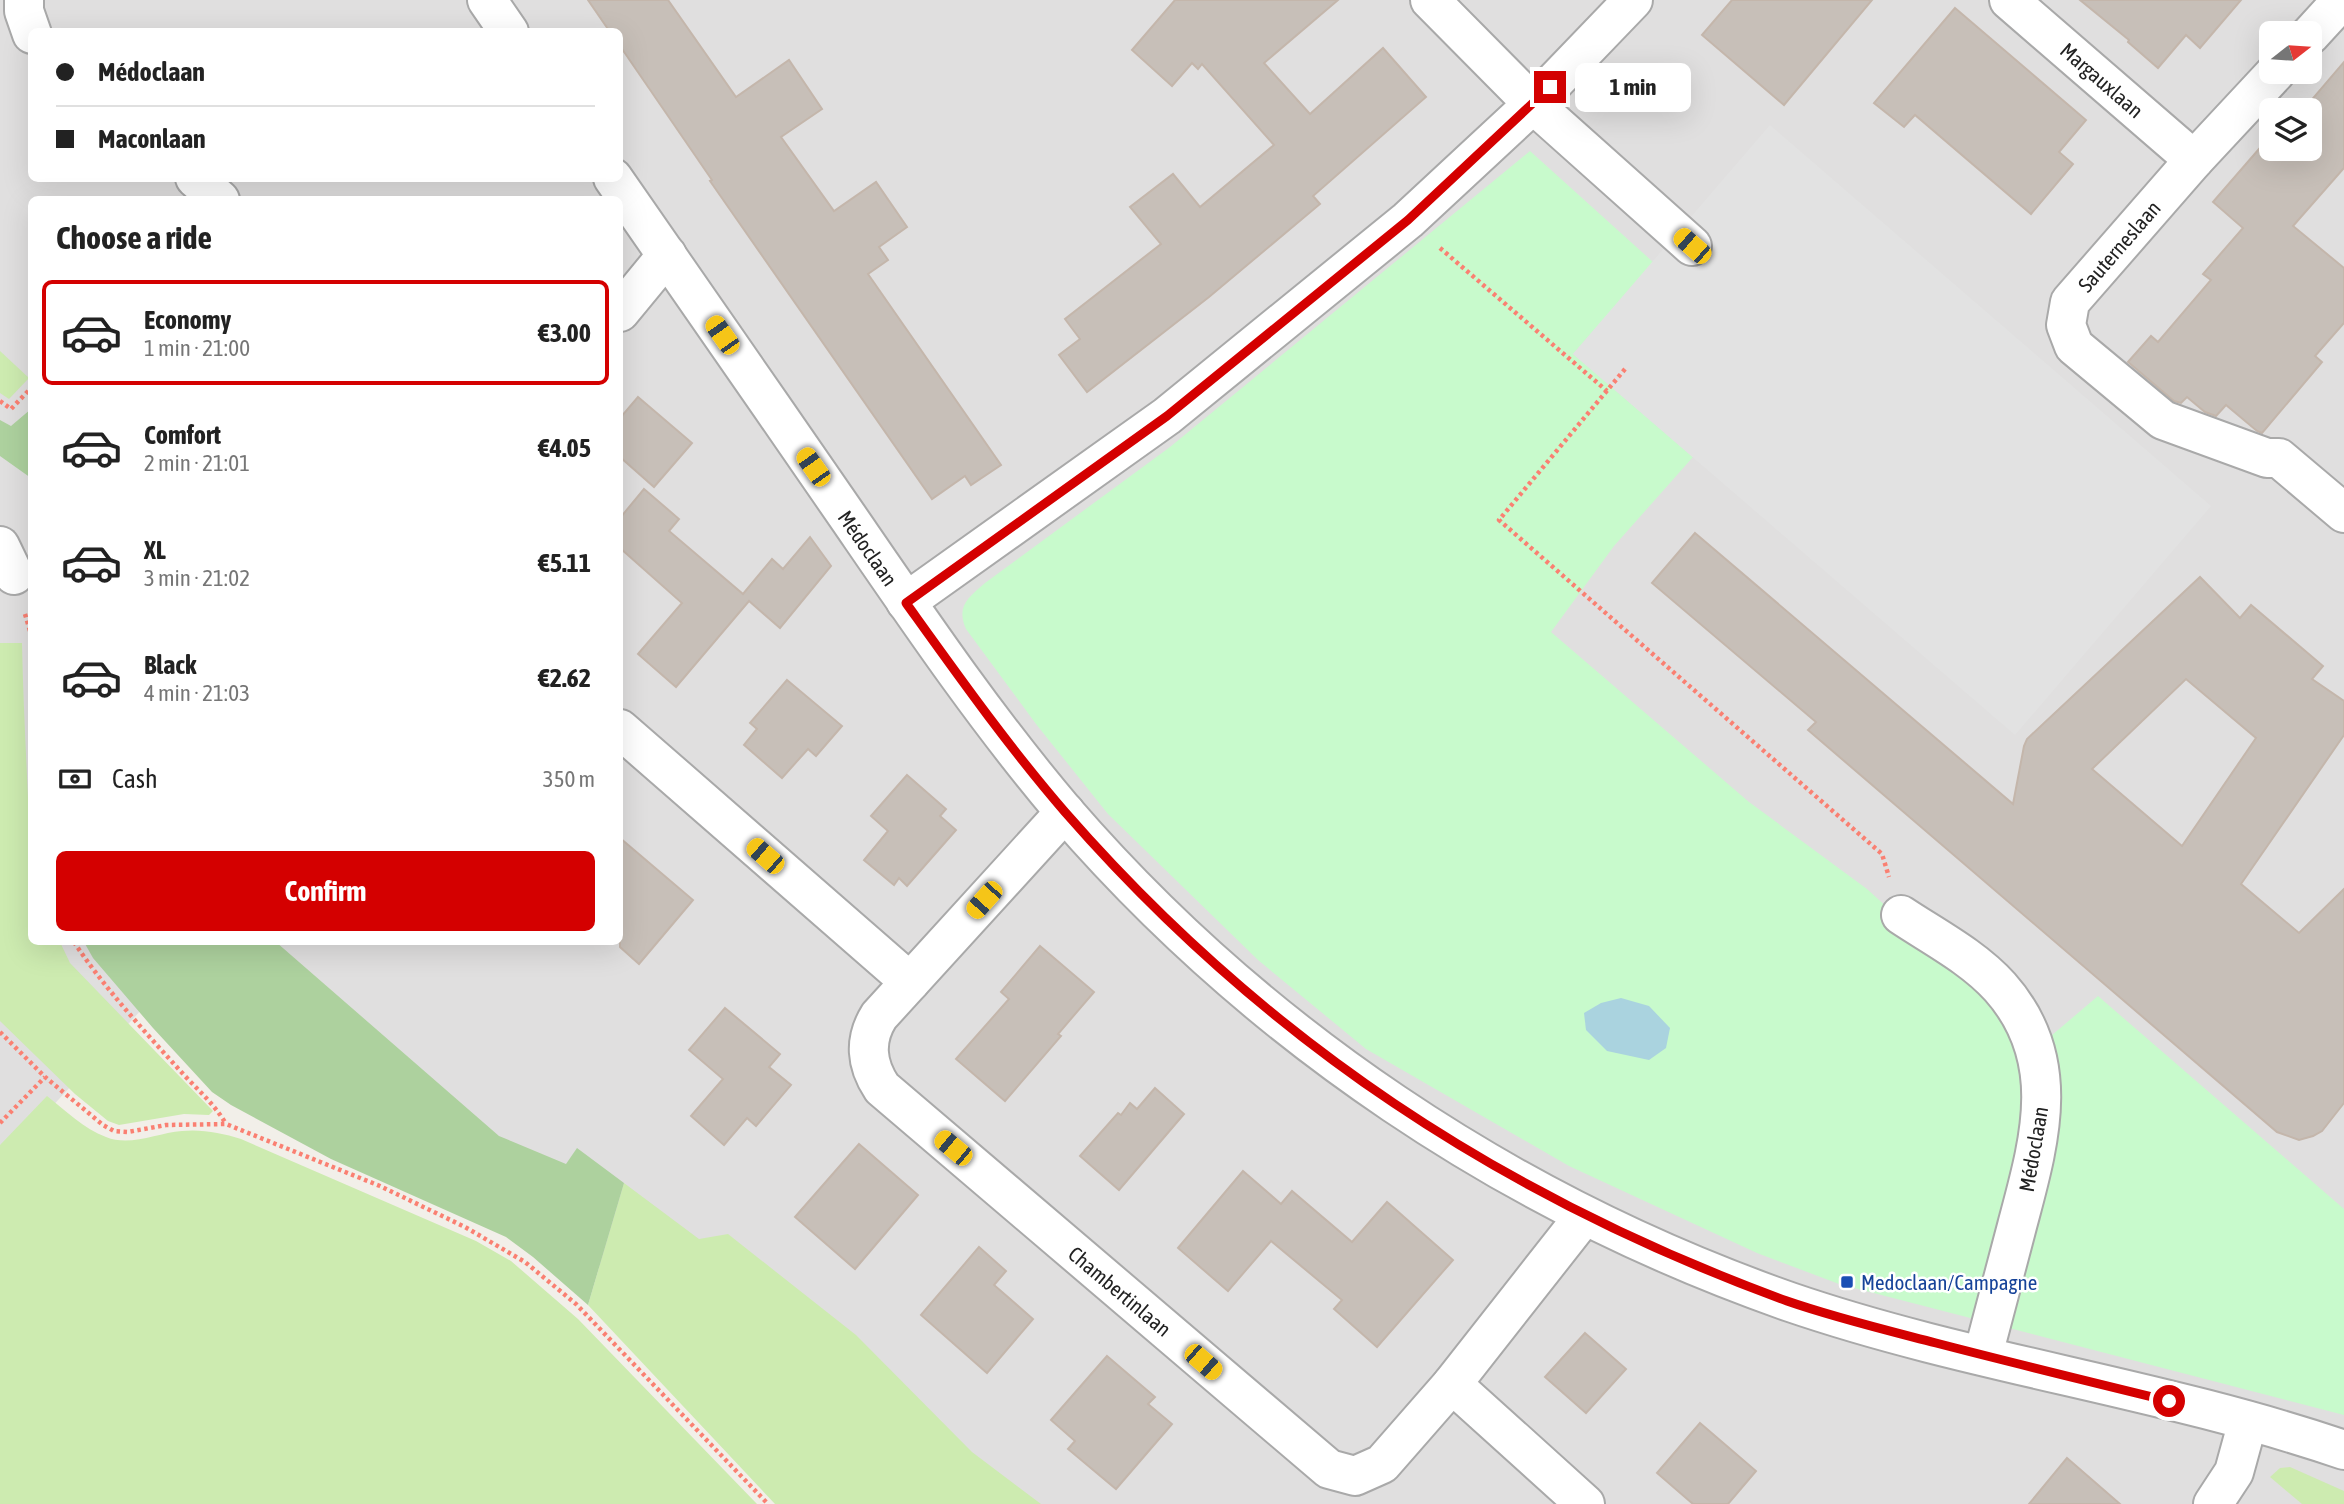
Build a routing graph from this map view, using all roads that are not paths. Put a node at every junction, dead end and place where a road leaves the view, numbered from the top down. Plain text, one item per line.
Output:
1 (24, 0) edge
2 (487, 0) edge
3 (1430, 0) edge
4 (1633, 0) edge
5 (2009, 0) edge
6 (2342, 0) edge
7 (2322, 21) edge
8 (30, 28) edge
9 (506, 28) edge
10 (2265, 84) edge
11 (1533, 104) junction
12 (2194, 160) junction
13 (200, 182) edge
14 (616, 182) edge
15 (215, 196) edge
16 (1692, 246) dead end
17 (667, 255) junction
18 (623, 308) edge
19 (2344, 513) edge
20 (906, 603) junction
21 (623, 732) edge
22 (1065, 812) junction
23 (1900, 915) road end
24 (910, 982) junction
25 (1584, 1216) junction
26 (1983, 1355) junction
27 (1452, 1384) junction
28 (2248, 1421) junction
29 (2344, 1450) edge
30 (1586, 1504) edge
31 (2213, 1504) edge

1 - 8 street
2 - 9 street
3 - 11 street
4 - 11 street
5 - 12 street, Margauxlaan
6 - 7 street
10 - 12 street, Sauterneslaan
11 - 16 street
11 - 20 street
12 - 19 street, Sauterneslaan
13 - 15 street
14 - 17 street, Médoclaan
17 - 18 street
17 - 20 street, Médoclaan
20 - 22 street, Médoclaan
21 - 24 street
22 - 24 street, Chambertinlaan
22 - 25 street, Médoclaan
23 - 26 street, Médoclaan
24 - 27 street, Chambertinlaan
25 - 26 street, Médoclaan
25 - 27 street, Chambertinlaan
26 - 28 street, Médoclaan
27 - 30 street
28 - 29 street, Médoclaan
28 - 31 street

